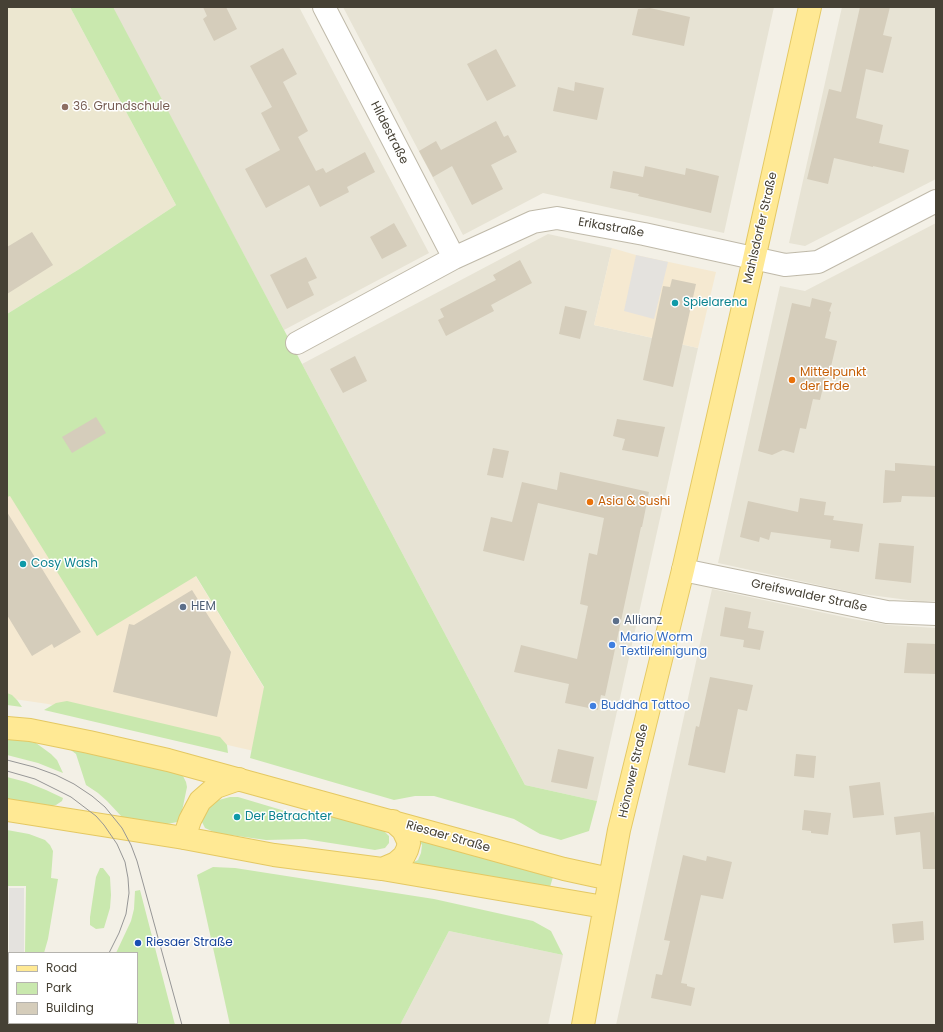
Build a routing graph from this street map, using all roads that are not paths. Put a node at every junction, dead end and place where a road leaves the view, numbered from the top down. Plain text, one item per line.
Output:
1 (324, 7) edge
2 (810, 7) edge
3 (936, 201) edge
4 (454, 258) junction
5 (754, 259) junction
6 (297, 343) dead end
7 (695, 518) joint
8 (683, 570) junction
9 (936, 614) edge
10 (7, 728) edge
11 (239, 779) junction
12 (7, 810) edge
13 (393, 821) junction
14 (184, 838) junction
15 (382, 870) junction
16 (610, 879) junction
17 (604, 907) junction
18 (583, 1025) edge

1 - 4 street, Hildestraße
2 - 5 main road, Mahlsdorfer Straße
3 - 5 street, Erikastraße
4 - 5 street, Erikastraße
4 - 6 street, Erikastraße
5 - 7 main road, Mahlsdorfer Straße
7 - 8 main road, Hönower Straße
8 - 9 street, Greifswalder Straße
8 - 16 main road, Hönower Straße
10 - 11 main road, Riesaer Straße
11 - 13 main road, Riesaer Straße
11 - 14 main road
12 - 14 main road
13 - 15 main road
13 - 16 main road, Riesaer Straße
14 - 15 main road
15 - 17 main road
16 - 17 main road, Hönower Straße
17 - 18 main road, Hönower Straße

